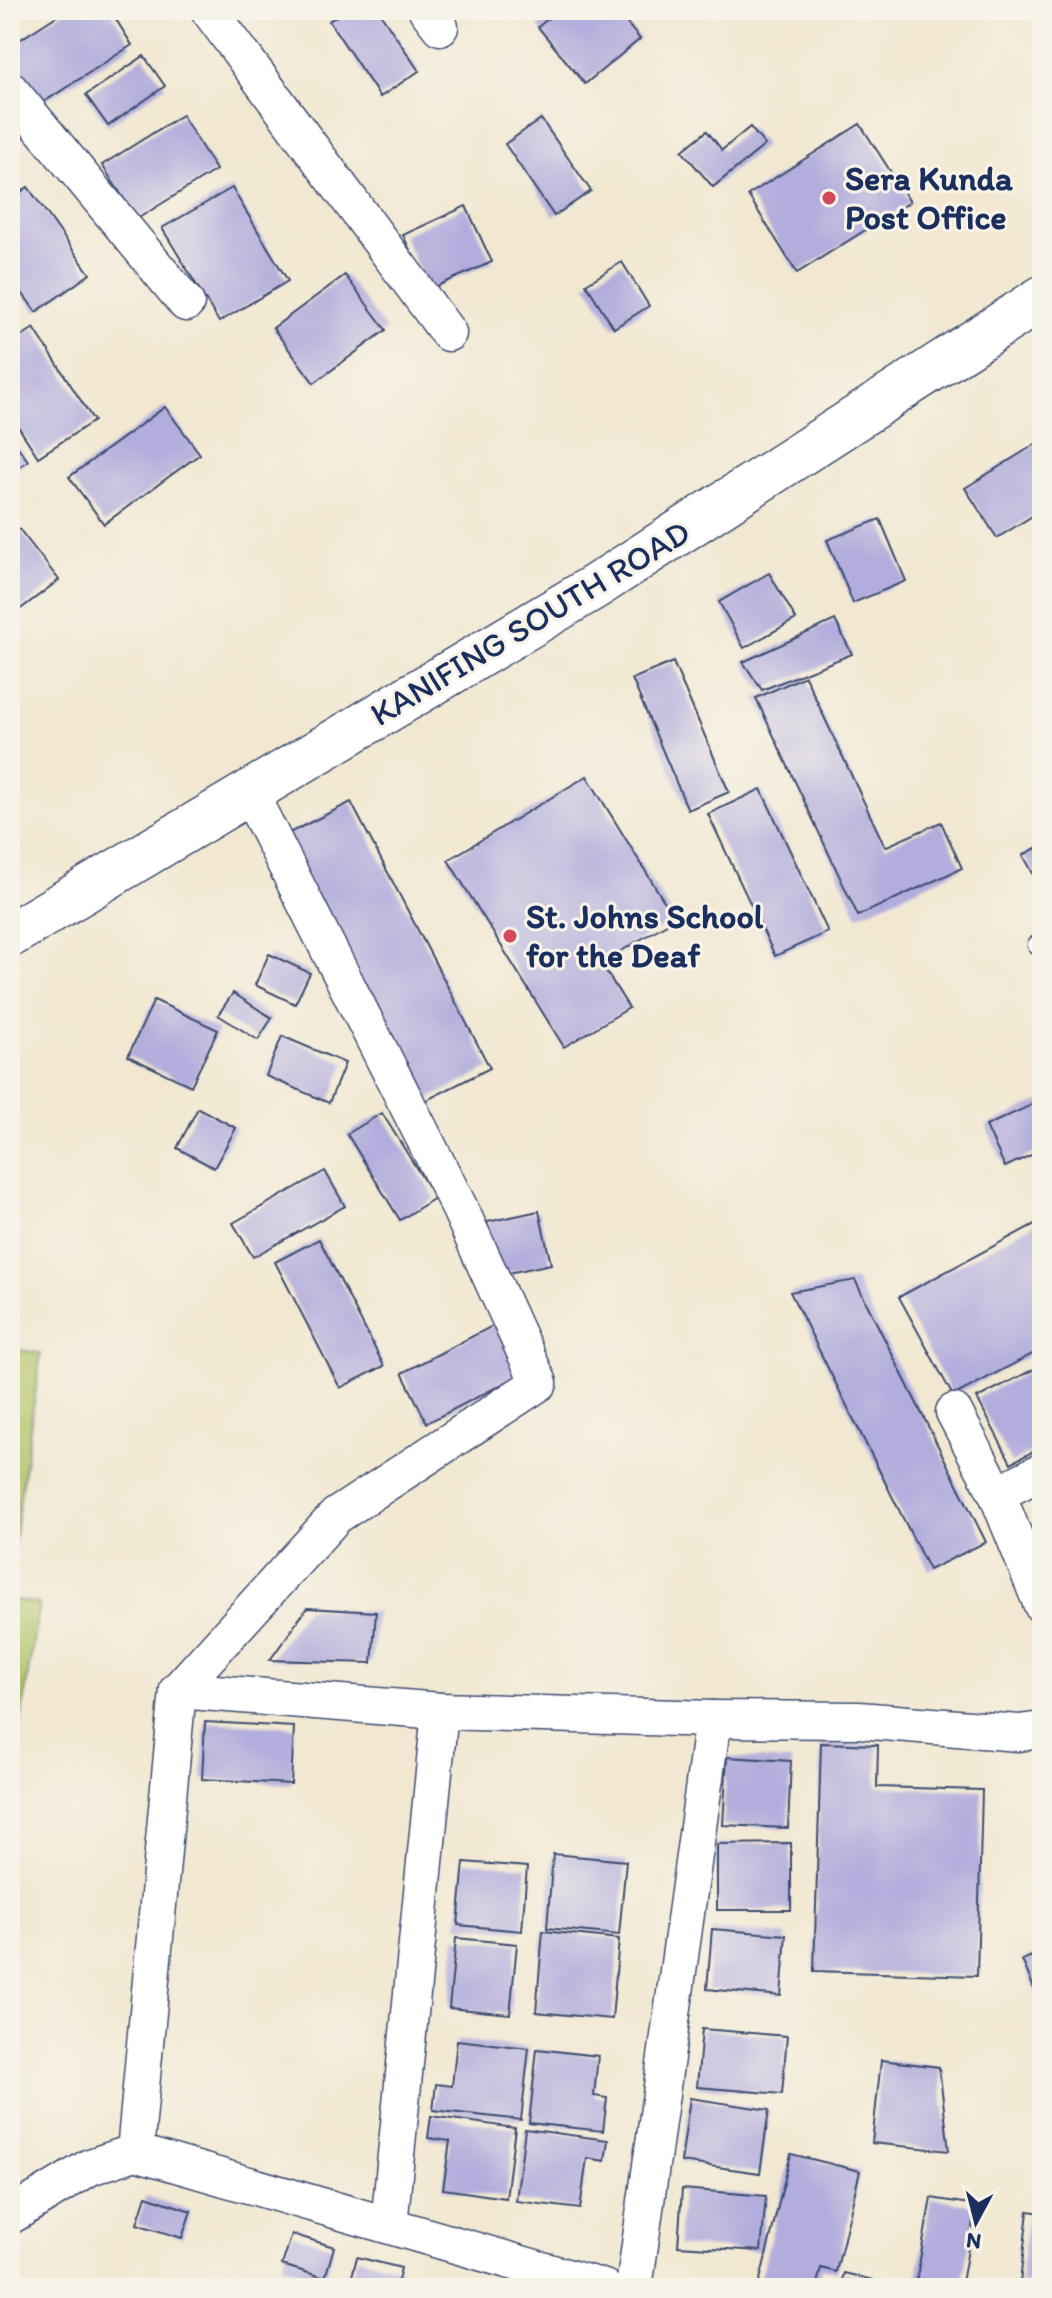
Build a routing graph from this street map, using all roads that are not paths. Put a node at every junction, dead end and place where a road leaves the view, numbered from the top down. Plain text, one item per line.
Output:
1 (209, 10) edge
2 (10, 90) edge
3 (1042, 298) edge
4 (186, 303) dead end
5 (448, 333) dead end
6 (249, 792) junction
7 (10, 935) edge
8 (954, 1412) dead end
9 (1042, 1471) edge
10 (997, 1494) junction
11 (1042, 1605) edge
12 (178, 1690) junction
13 (440, 1711) junction
14 (713, 1719) junction
15 (1042, 1730) edge
16 (135, 2152) junction
17 (10, 2216) edge
18 (389, 2225) junction
19 (604, 2288) edge
20 (634, 2288) edge

1 - 5 street
2 - 4 street
3 - 6 street, KANIFING SOUTH ROAD
6 - 7 street, KANIFING SOUTH ROAD
6 - 12 street
8 - 10 street
9 - 10 street
10 - 11 street
12 - 13 street
12 - 16 street
13 - 14 street
13 - 18 street
14 - 15 street
14 - 20 street
16 - 17 street
16 - 18 street
18 - 19 street

